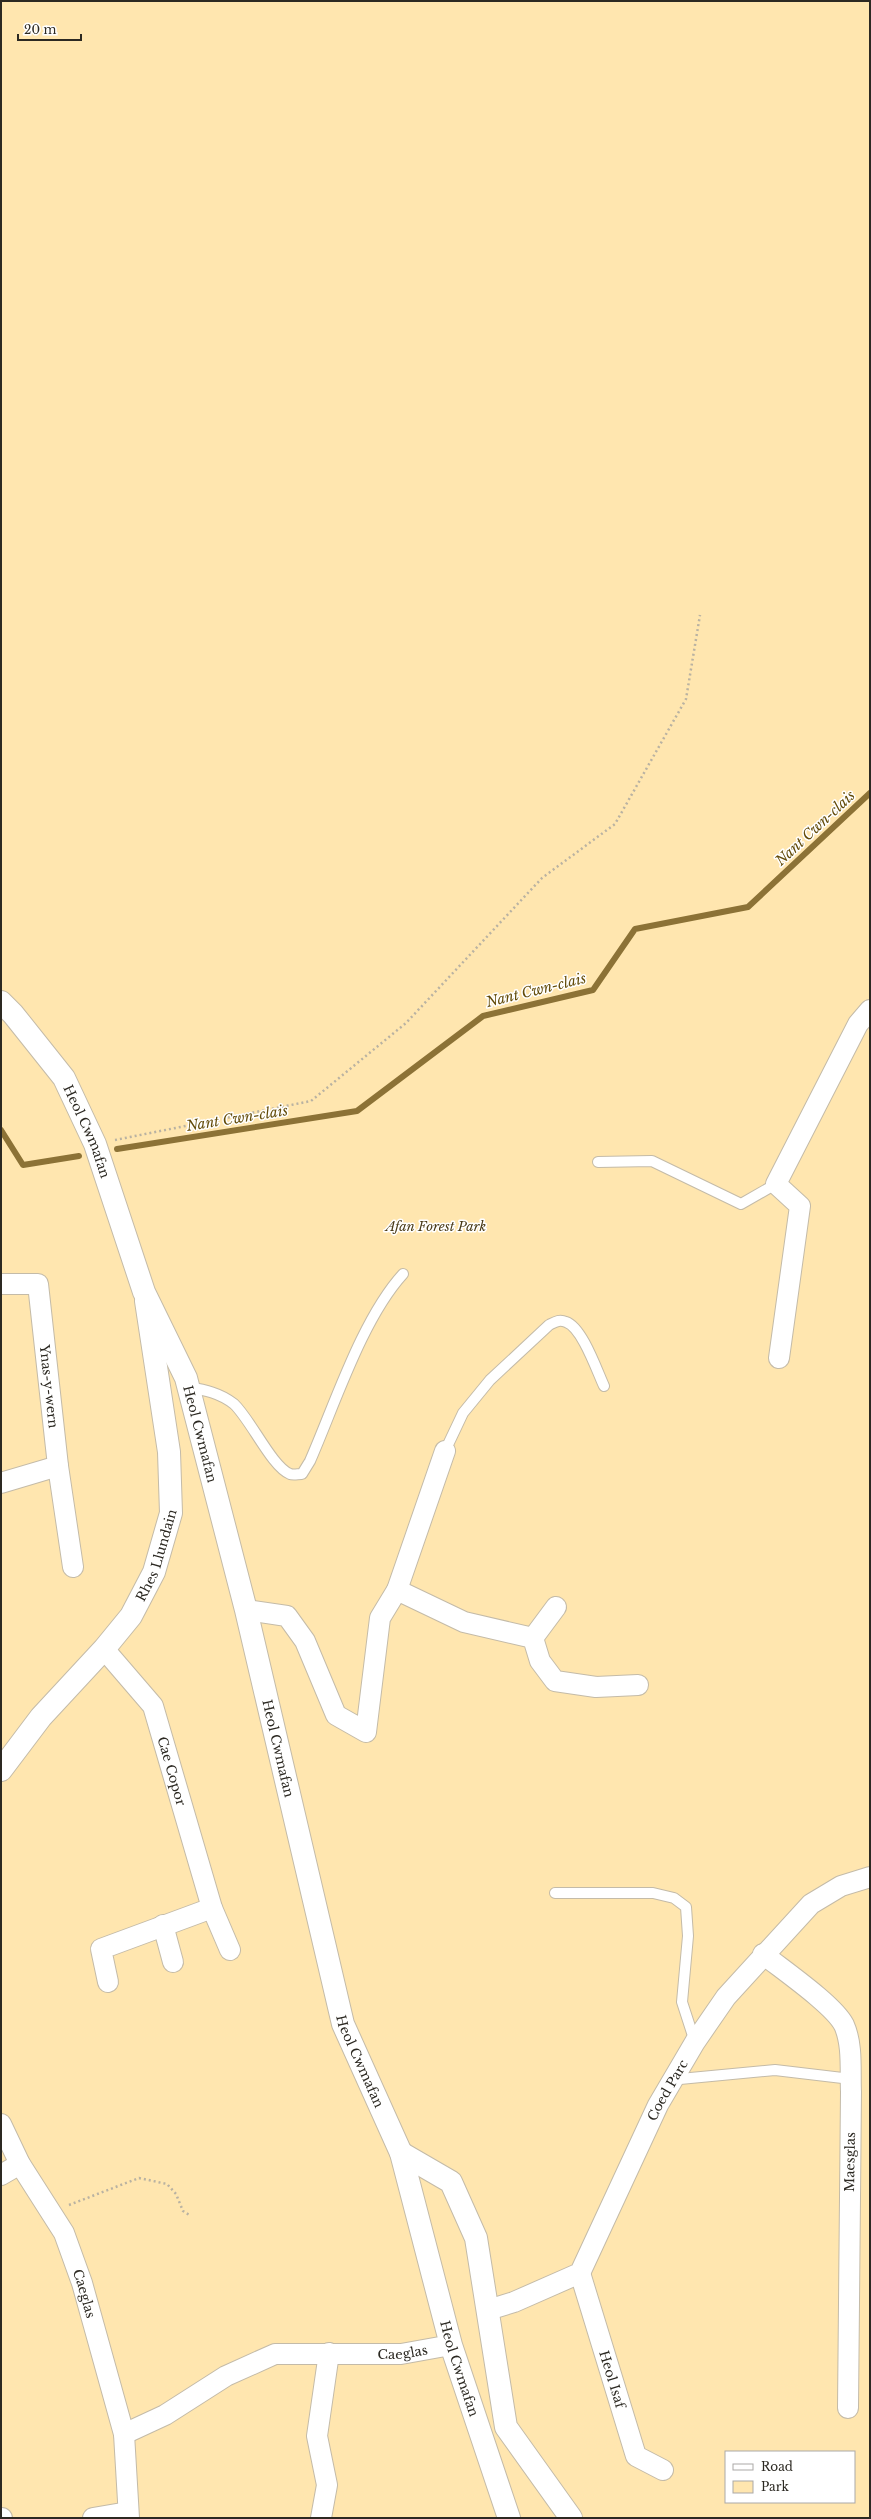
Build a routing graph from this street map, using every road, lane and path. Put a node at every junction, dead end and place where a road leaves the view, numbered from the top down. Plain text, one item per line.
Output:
1 (700, 615) dead end
2 (1, 1002) edge
3 (870, 1010) edge
4 (95, 1144) junction
5 (598, 1162) dead end
6 (776, 1184) junction
7 (403, 1274) dead end
8 (1, 1284) edge
9 (144, 1292) junction
10 (779, 1358) dead end
11 (604, 1386) dead end
12 (188, 1387) junction
13 (445, 1451) joint
14 (58, 1466) junction
15 (1, 1483) edge
16 (73, 1567) dead end
17 (397, 1590) junction
18 (556, 1608) dead end
19 (246, 1610) junction
20 (532, 1638) junction
21 (104, 1649) junction
22 (638, 1685) dead end
23 (2, 1768) edge
24 (870, 1877) edge
25 (555, 1893) dead end
26 (212, 1908) junction
27 (163, 1925) junction
28 (230, 1950) dead end
29 (764, 1954) junction
30 (173, 1962) dead end
31 (108, 1982) dead end
32 (695, 2042) junction
33 (674, 2077) junction
34 (851, 2079) junction
35 (1, 2124) edge
36 (401, 2153) junction
37 (20, 2164) junction
38 (1, 2175) edge
39 (51, 2214) junction
40 (191, 2216) dead end
41 (580, 2273) junction
42 (488, 2310) junction
43 (451, 2345) junction
44 (329, 2353) junction
45 (848, 2408) dead end
46 (124, 2434) junction
47 (663, 2470) dead end
48 (128, 2515) edge
49 (93, 2518) edge
50 (321, 2518) edge
51 (509, 2518) edge
52 (571, 2518) edge

1 - 4 path
2 - 4 main road, Heol Cwmafan
3 - 6 street
4 - 9 main road, Heol Cwmafan
5 - 6 lane
6 - 10 street
7 - 12 lane
8 - 14 street, Ynas-y-wern
9 - 12 main road, Heol Cwmafan
9 - 21 main road, Rhes Llundain
11 - 13 lane
12 - 19 main road, Heol Cwmafan
13 - 17 street
14 - 15 street
14 - 16 street
17 - 19 street
17 - 20 street
18 - 20 street
19 - 36 main road, Heol Cwmafan
20 - 22 street
21 - 23 main road, Rhes Llundain
21 - 26 street, Cae Copor
24 - 29 street, Coed Parc
25 - 32 lane
26 - 27 street
26 - 28 street, Cae Copor
27 - 30 street
27 - 31 street
29 - 32 street, Coed Parc
29 - 34 street, Maesglas
32 - 33 street, Coed Parc
33 - 34 lane
33 - 41 street, Coed Parc
34 - 45 street, Maesglas
35 - 37 street, Caeglas
36 - 42 main road
36 - 43 main road, Heol Cwmafan
37 - 38 street
37 - 39 street, Caeglas
39 - 40 path
39 - 46 street, Caeglas
41 - 42 street
41 - 47 street, Heol Isaf
42 - 52 main road
43 - 44 street, Caeglas
43 - 51 main road, Heol Cwmafan
44 - 46 street, Caeglas
44 - 50 street
46 - 48 street, Caeglas
48 - 49 street, Caeglas

